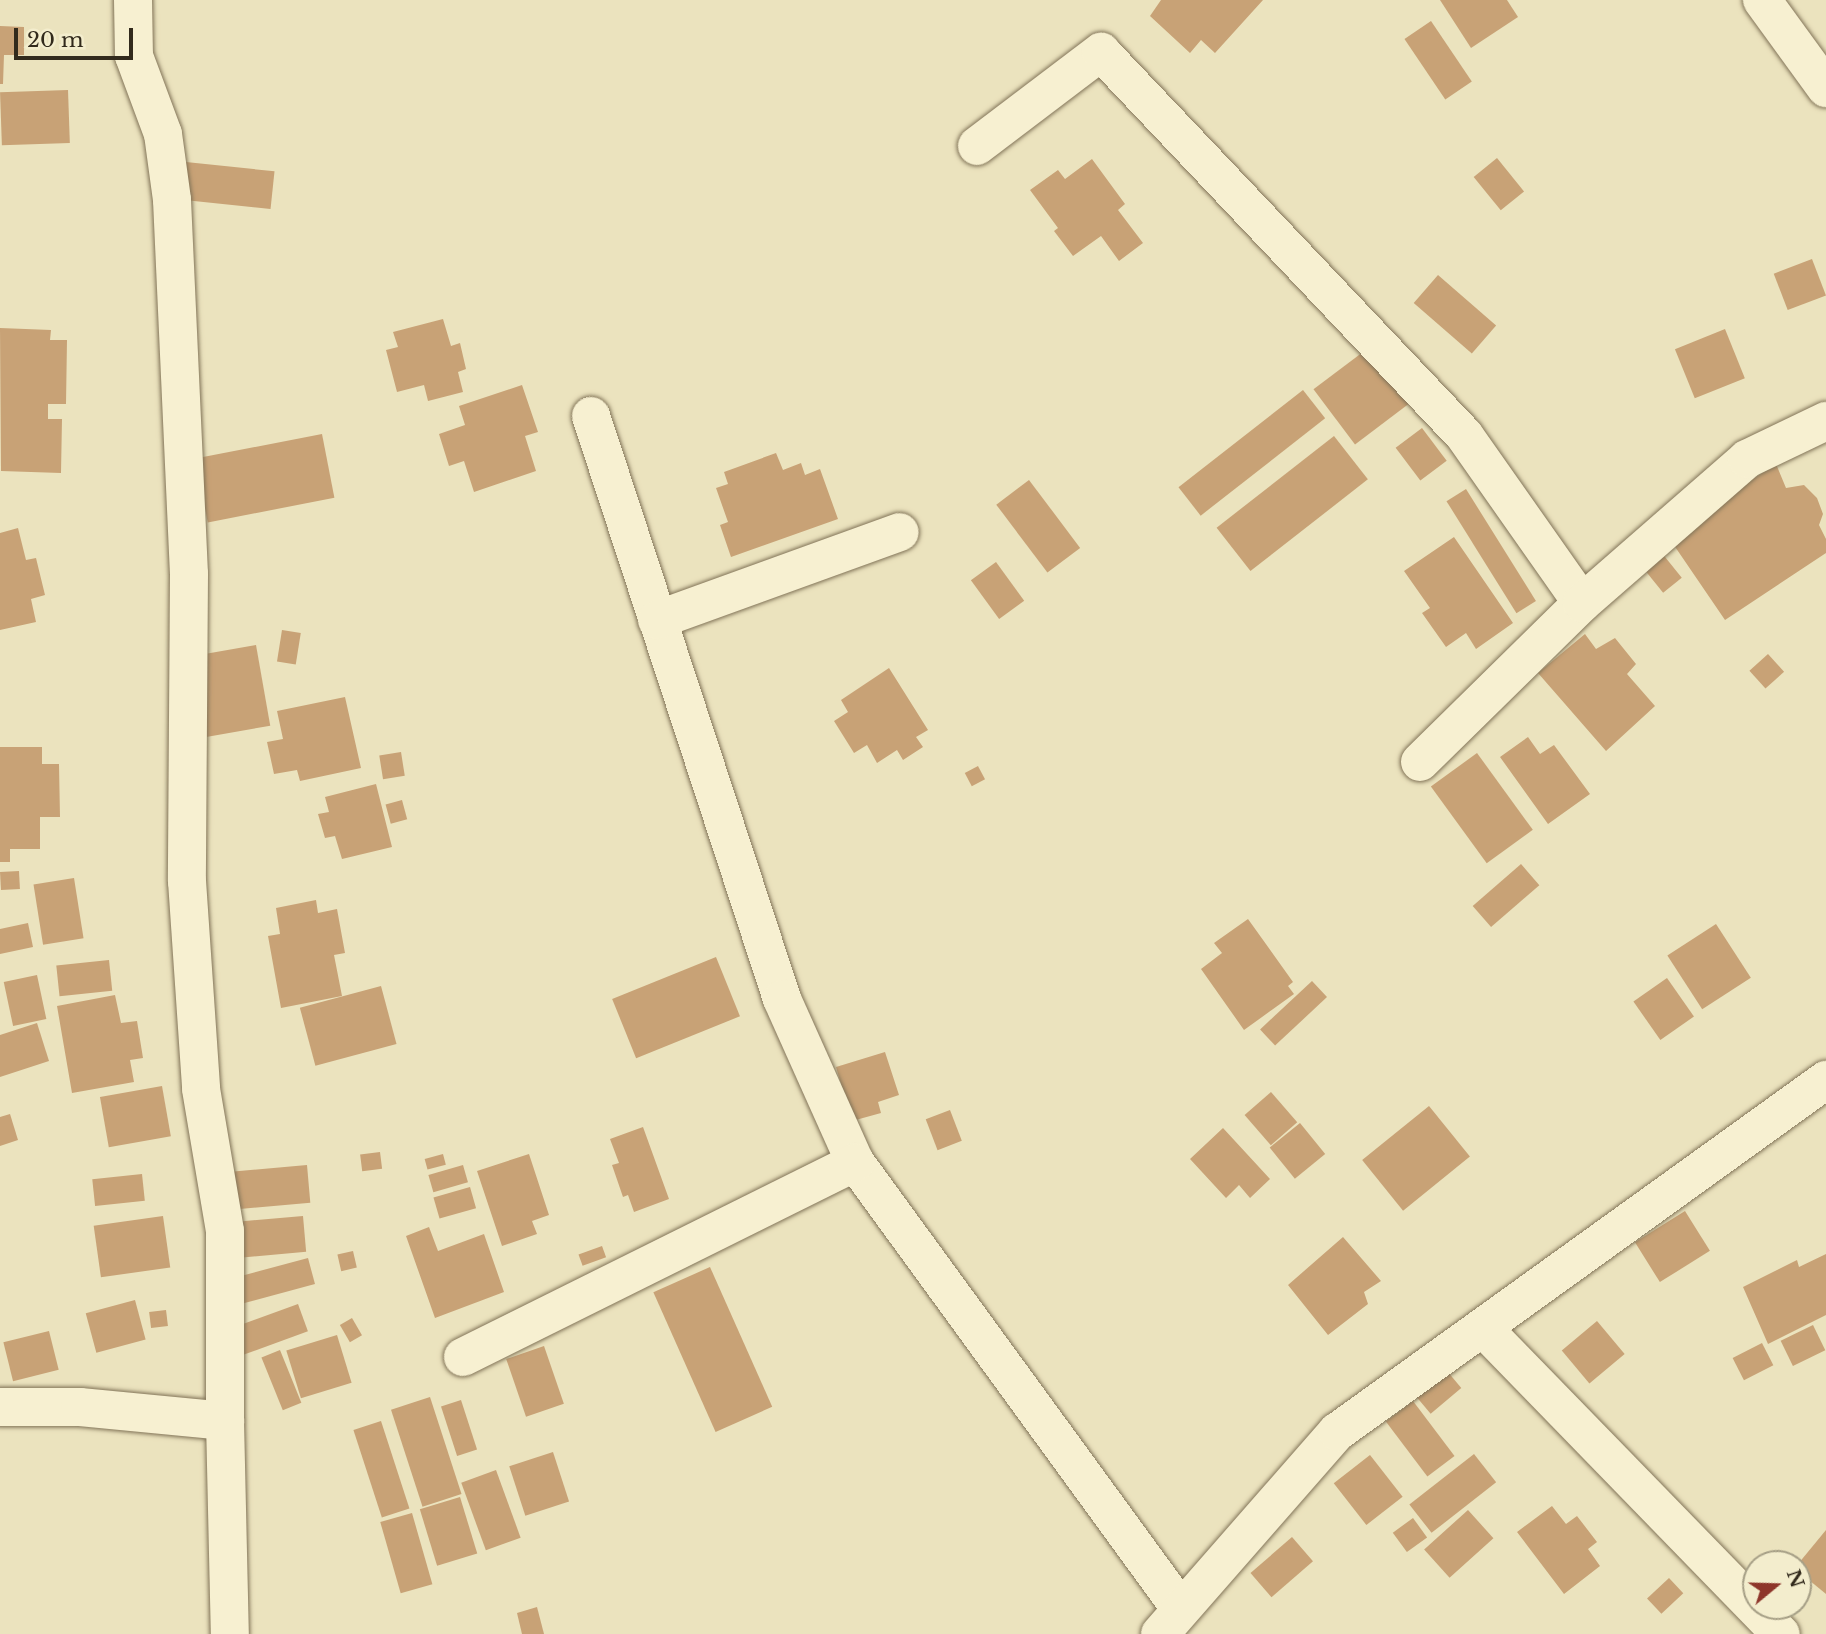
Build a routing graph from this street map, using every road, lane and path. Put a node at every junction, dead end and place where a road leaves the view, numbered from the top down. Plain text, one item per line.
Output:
1 (133, 0) edge
2 (1762, 0) edge
3 (1826, 88) edge
4 (977, 146) dead end
5 (591, 415) dead end
6 (1826, 421) edge
7 (900, 532) dead end
8 (1582, 603) junction
9 (657, 620) junction
10 (1420, 762) dead end
11 (1826, 1080) edge
12 (855, 1162) junction
13 (1483, 1328) junction
14 (463, 1357) dead end
15 (0, 1408) edge
16 (225, 1421) junction
17 (1170, 1621) edge
18 (230, 1634) edge
19 (1781, 1634) edge

1 - 16 street
2 - 3 street
4 - 8 street
5 - 9 street
6 - 8 street
7 - 9 street
8 - 10 street
9 - 12 street
11 - 13 street
12 - 14 street
12 - 17 street
13 - 17 street
13 - 19 street
15 - 16 street
16 - 18 street

